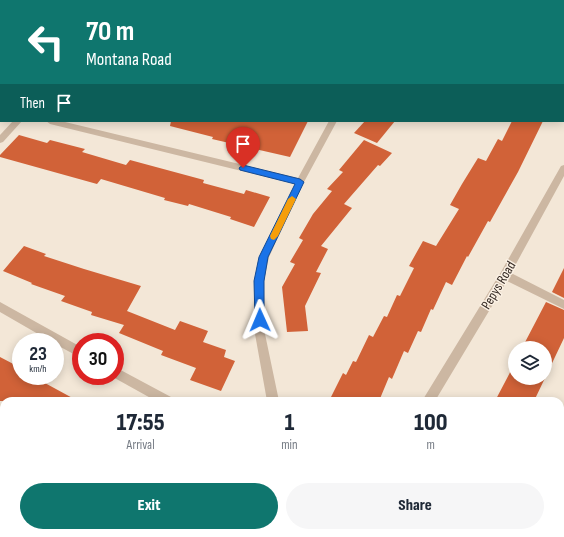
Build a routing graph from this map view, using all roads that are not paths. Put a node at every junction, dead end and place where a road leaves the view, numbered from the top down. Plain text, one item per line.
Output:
1 (17, 122) edge
2 (54, 122) edge
3 (333, 122) edge
4 (0, 140) edge
5 (564, 168) edge
6 (300, 182) junction
7 (505, 275) junction
8 (564, 305) edge
9 (0, 307) edge
10 (72, 348) edge
11 (124, 377) edge
12 (159, 397) edge
13 (272, 397) edge
14 (430, 397) edge

1 - 4 street
2 - 6 street
3 - 6 street
5 - 7 street, Pepys Road
6 - 13 street
7 - 8 street
7 - 14 street, Pepys Road
9 - 10 street
11 - 12 street

